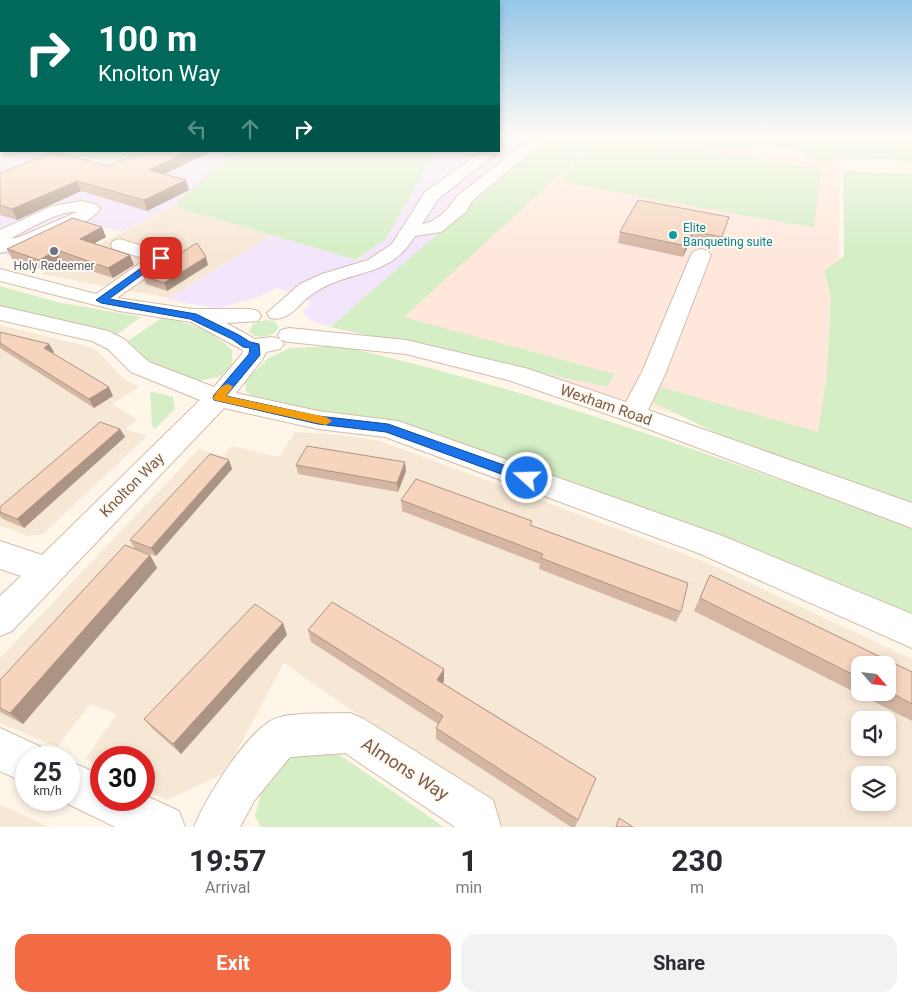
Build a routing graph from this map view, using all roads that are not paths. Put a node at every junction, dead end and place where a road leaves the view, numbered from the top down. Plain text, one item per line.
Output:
1 (459, 176) edge
2 (494, 176) edge
3 (409, 232) junction
4 (0, 237) edge
5 (120, 244) dead end
6 (0, 247) edge
7 (179, 248) dead end
8 (702, 255) dead end
9 (161, 258) junction
10 (0, 275) edge
11 (101, 300) junction
12 (0, 313) edge
13 (193, 316) junction
14 (250, 316) junction
15 (284, 324) junction
16 (246, 341) junction
17 (218, 398) junction
18 (633, 414) junction
19 (912, 516) edge
20 (0, 555) edge
21 (47, 571) junction
22 (0, 620) edge
23 (912, 631) edge
24 (0, 749) edge
25 (15, 756) edge
26 (129, 811) edge
27 (163, 827) edge
28 (216, 827) edge
29 (479, 827) edge

1 - 3 street
2 - 3 street
3 - 15 street
4 - 6 street
5 - 9 street
7 - 9 street
8 - 18 street
9 - 11 street
10 - 11 street
11 - 13 street
12 - 17 street
13 - 14 street
13 - 16 street
14 - 15 street, Wexham Road
14 - 16 street, Knolton Way
15 - 16 street
15 - 18 street, Wexham Road
16 - 17 street, Knolton Way
17 - 21 street, Knolton Way
17 - 23 street
18 - 19 street, Wexham Road
20 - 21 street
21 - 22 street, Knolton Way
24 - 25 street
26 - 27 street
28 - 29 street, Almons Way

